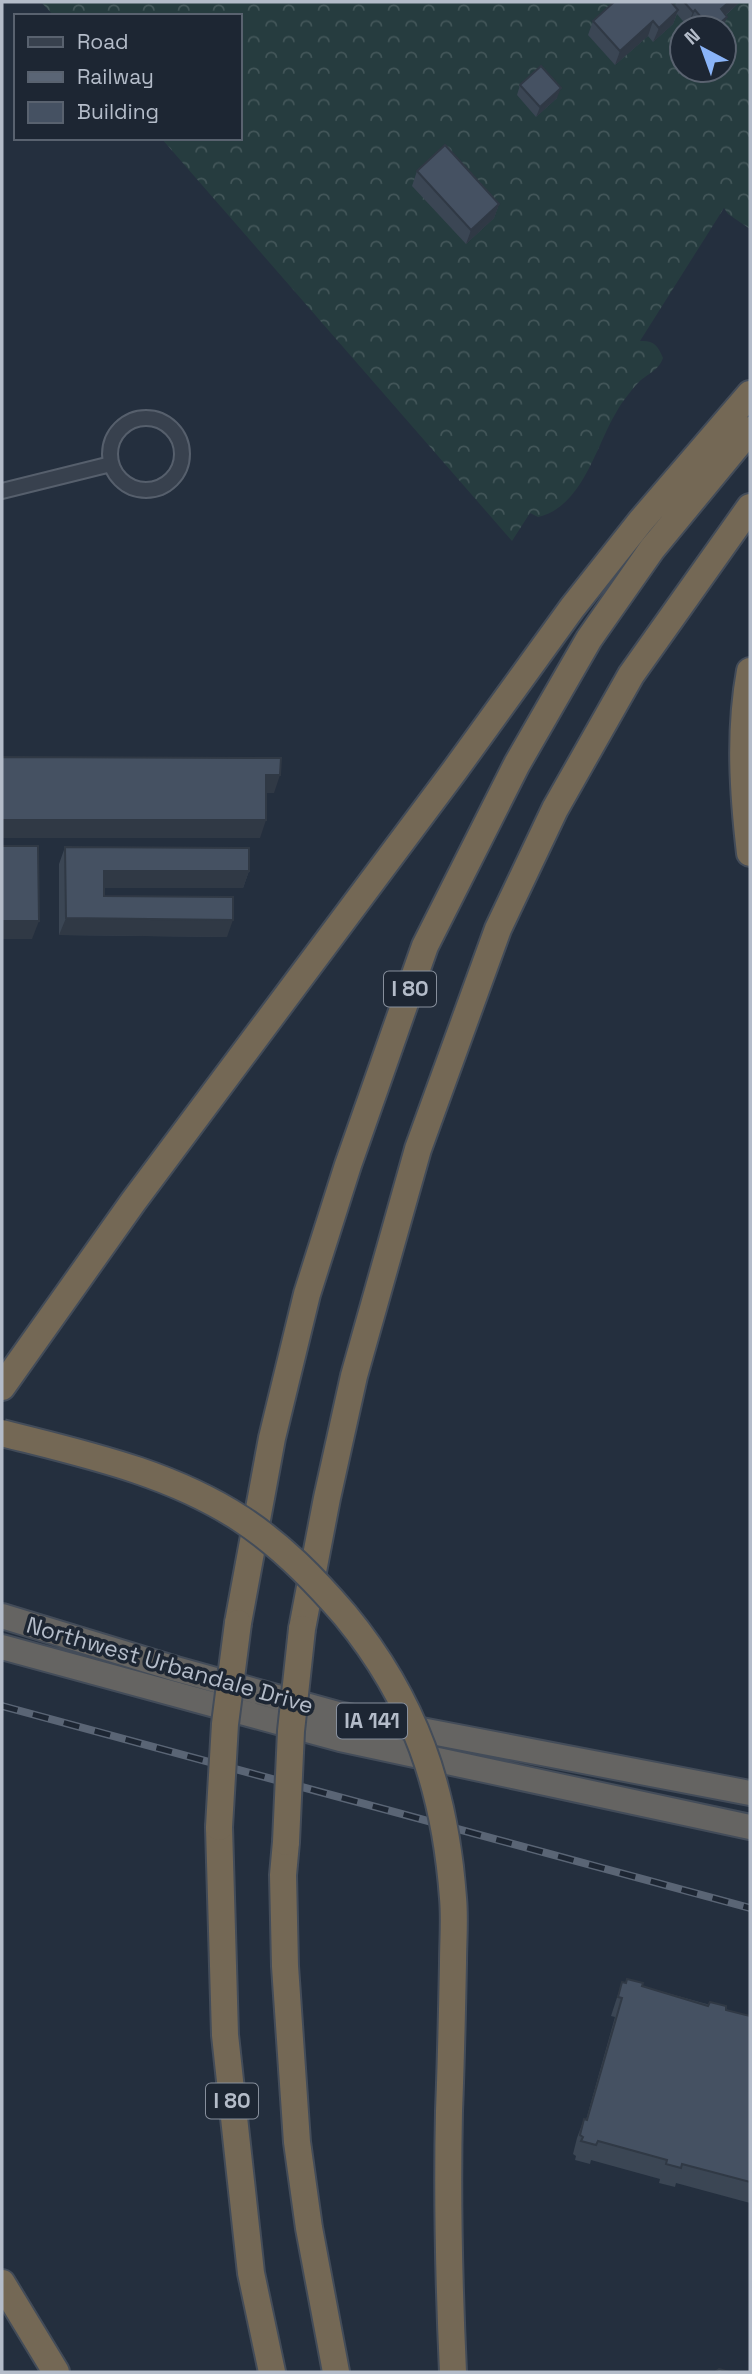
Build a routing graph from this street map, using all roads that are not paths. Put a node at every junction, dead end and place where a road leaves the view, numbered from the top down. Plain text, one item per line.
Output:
1 (750, 394) edge
2 (750, 430) edge
3 (111, 464) junction
4 (2, 491) edge
5 (750, 507) edge
6 (750, 671) edge
7 (750, 853) edge
8 (2, 1387) edge
9 (2, 1433) edge
10 (2, 1616) edge
11 (2, 1647) edge
12 (750, 1793) edge
13 (750, 1827) edge
14 (2, 2283) edge
15 (56, 2372) edge
16 (272, 2372) edge
17 (336, 2372) edge
18 (453, 2372) edge

1 - 8 highway
2 - 16 highway, I 80, bridge
3 - 3 street
3 - 4 street
5 - 17 highway, I 80, bridge
6 - 7 highway
9 - 18 highway, bridge
10 - 12 highway, Northwest Urbandale Drive / IA 141
11 - 13 highway, Northwest Urbandale Drive / IA 141
14 - 15 highway

